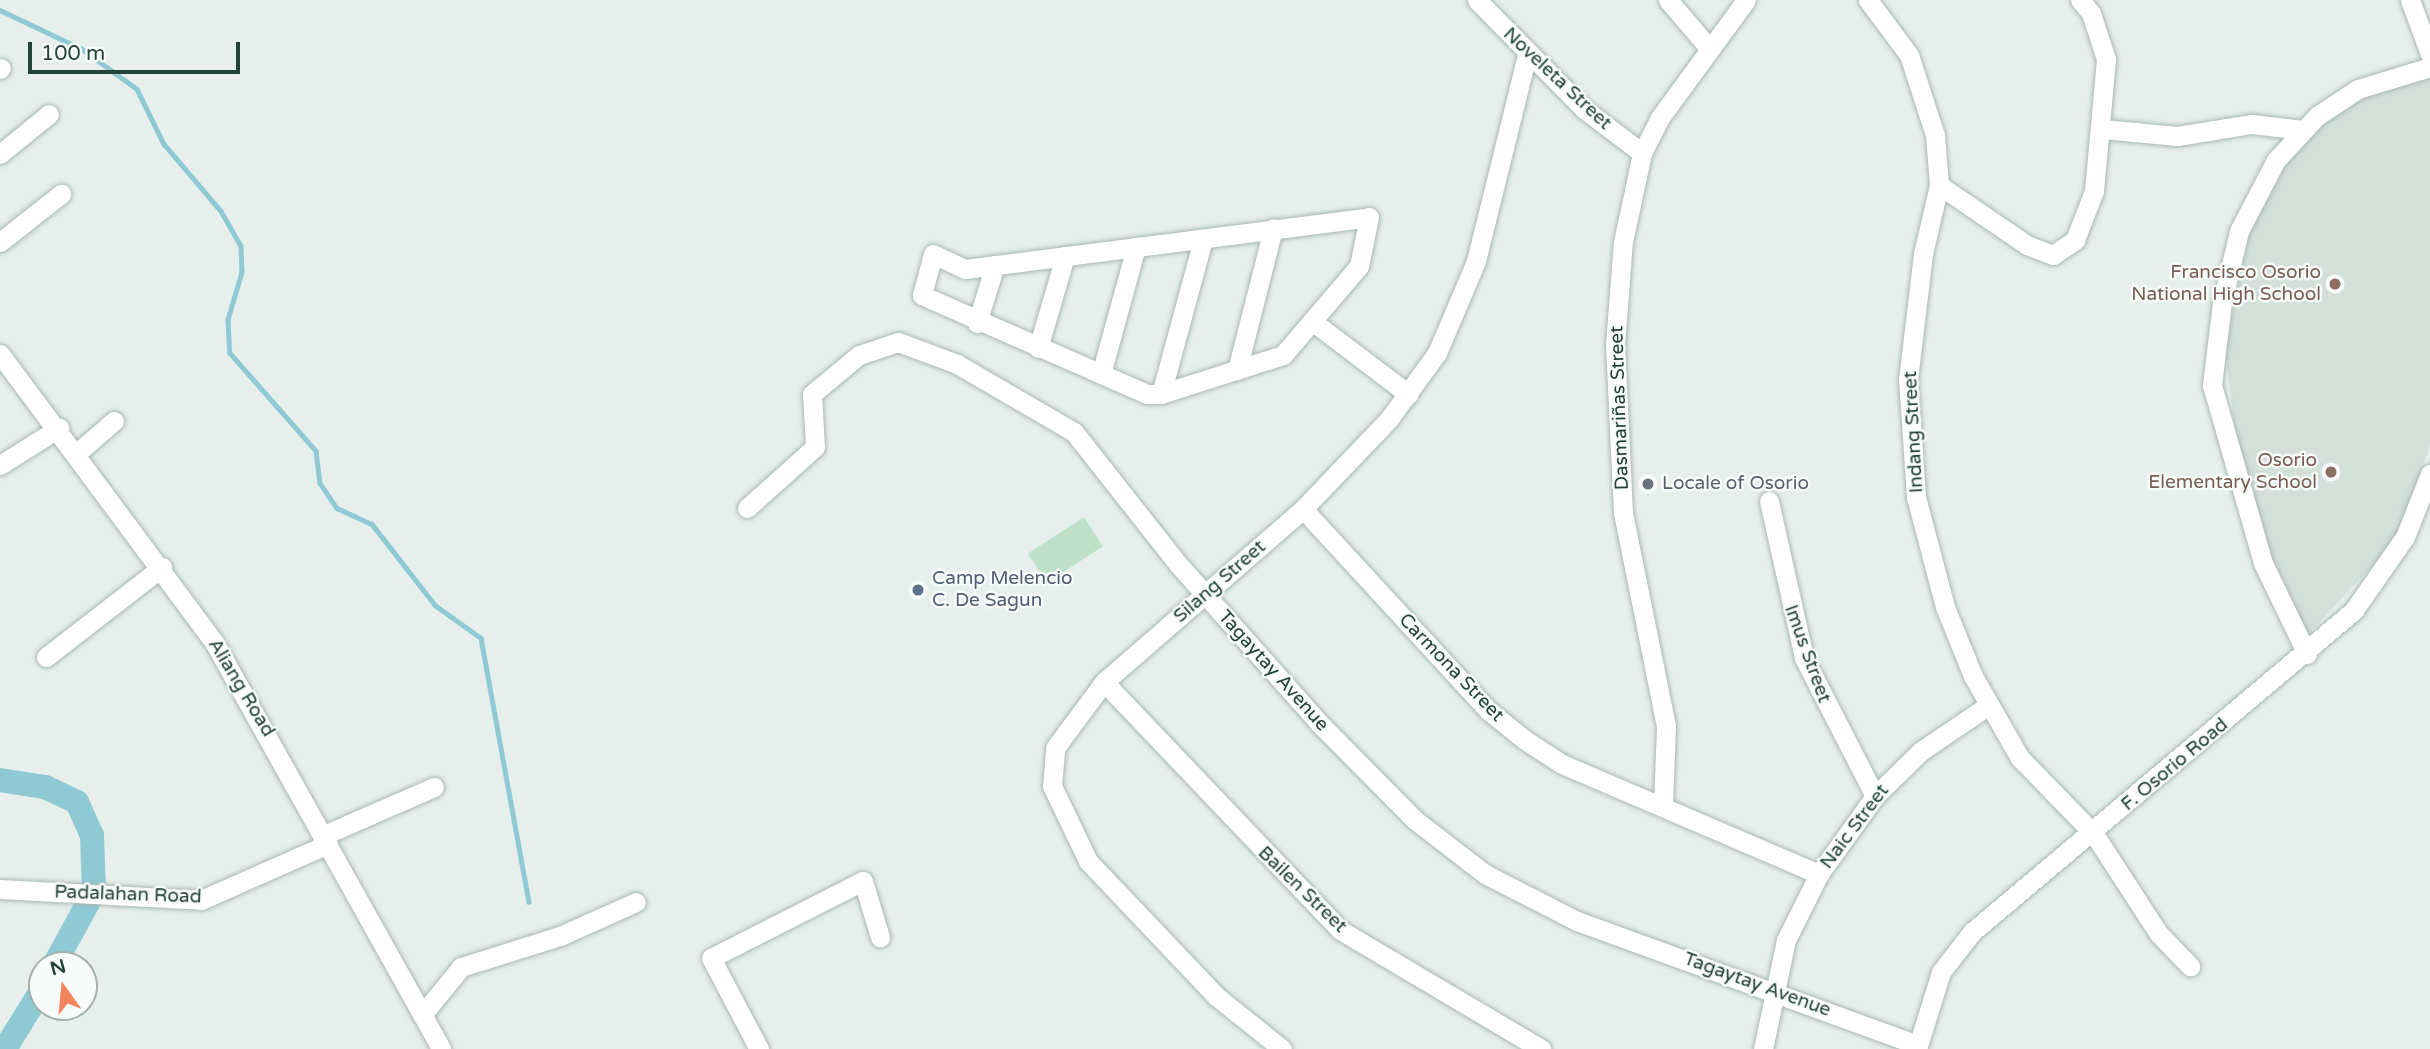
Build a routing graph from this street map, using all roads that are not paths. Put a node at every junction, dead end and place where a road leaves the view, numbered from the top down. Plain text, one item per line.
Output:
1 (1477, 0) edge
2 (1668, 0) edge
3 (1746, 0) edge
4 (1868, 0) edge
5 (2080, 0) edge
6 (2410, 0) edge
7 (1709, 48) junction
8 (2430, 54) edge
9 (1527, 55) junction
10 (2430, 67) edge
11 (49, 114) dead end
12 (2103, 129) junction
13 (2303, 130) junction
14 (1642, 153) junction
15 (0, 154) edge
16 (1939, 185) junction
17 (61, 194) dead end
18 (1273, 229) junction
19 (1203, 239) junction
20 (0, 242) edge
21 (1136, 247) junction
22 (1065, 256) junction
23 (995, 265) junction
24 (1312, 321) junction
25 (977, 323) junction
26 (1038, 348) junction
27 (0, 354) edge
28 (1237, 370) junction
29 (1101, 374) junction
30 (1161, 394) junction
31 (1408, 394) junction
32 (114, 421) dead end
33 (59, 428) junction
34 (77, 453) junction
35 (0, 465) edge
36 (2430, 474) edge
37 (1769, 501) dead end
38 (747, 508) dead end
39 (1303, 509) junction
40 (162, 567) junction
41 (1205, 596) junction
42 (2307, 654) junction
43 (46, 657) dead end
44 (1104, 682) junction
45 (1989, 705) junction
46 (434, 787) dead end
47 (1875, 796) junction
48 (1663, 805) junction
49 (2094, 834) junction
50 (326, 839) junction
51 (1819, 874) junction
52 (3, 889) edge
53 (636, 902) dead end
54 (880, 937) dead end
55 (2190, 965) dead end
56 (1772, 989) junction
57 (422, 1015) junction
58 (1917, 1047) edge
59 (441, 1049) edge
60 (760, 1049) edge
61 (1282, 1049) edge
62 (1541, 1049) edge
63 (1763, 1049) edge

1 - 9 street, Noveleta Street
2 - 7 street
3 - 7 street, Dasmariñas Street
4 - 16 street, Indang Street
5 - 12 street
6 - 8 street
7 - 14 street, Dasmariñas Street
9 - 14 street, Noveleta Street
9 - 31 street, Silang Street
10 - 13 street
11 - 15 street
12 - 13 street
12 - 16 street
13 - 42 street
14 - 48 street, Dasmariñas Street
16 - 45 street, Indang Street
17 - 20 street
18 - 19 street
18 - 24 street
18 - 28 street
19 - 21 street
19 - 30 street
21 - 22 street
21 - 29 street
22 - 23 street
22 - 26 street
23 - 25 street
23 - 25 street
24 - 28 street
24 - 31 street
25 - 26 street
26 - 29 street
27 - 33 street, Aliang Road
28 - 30 street
29 - 30 street
31 - 39 street, Silang Street
32 - 34 street
33 - 34 street, Aliang Road
33 - 35 street
34 - 40 street, Aliang Road
36 - 42 street, F. Osorio Road
37 - 47 street, Imus Street
38 - 41 street, Tagaytay Avenue
39 - 41 street, Silang Street
39 - 48 street, Carmona Street
40 - 43 street
40 - 50 street, Aliang Road
41 - 44 street, Silang Street
41 - 56 street, Tagaytay Avenue
42 - 49 street, F. Osorio Road
44 - 61 street, Silang Street
44 - 62 street, Bailen Street
45 - 47 street, Naic Street
45 - 49 street, Indang Street
46 - 50 street, Padalahan Road
47 - 51 street, Naic Street
48 - 51 street, Carmona Street
49 - 55 street, Indang Street
49 - 58 street, F. Osorio Road
50 - 52 street, Padalahan Road
50 - 57 street, Aliang Road
51 - 56 street, Naic Street
53 - 57 street
54 - 60 street
56 - 58 street, Tagaytay Avenue
56 - 63 street, Naic Street
57 - 59 street, Aliang Road

